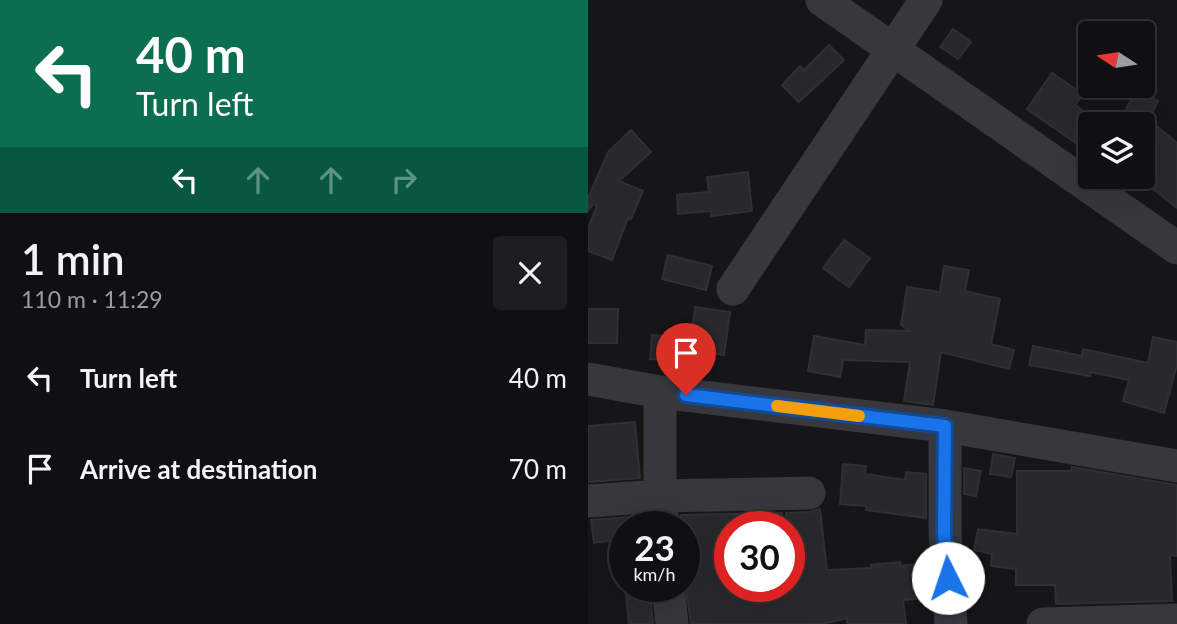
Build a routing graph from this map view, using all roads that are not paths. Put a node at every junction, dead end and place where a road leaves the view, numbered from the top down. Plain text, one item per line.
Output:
1 (822, 0) edge
2 (926, 0) edge
3 (894, 48) junction
4 (1177, 248) edge
5 (733, 289) dead end
6 (588, 379) edge
7 (660, 392) junction
8 (945, 426) junction
9 (1177, 467) edge
10 (808, 493) dead end
11 (588, 501) edge
12 (662, 511) edge
13 (670, 602) edge
14 (1177, 620) edge
15 (672, 624) edge
16 (951, 624) edge
17 (1043, 624) edge

1 - 3 street
2 - 3 street
3 - 4 street
3 - 5 street
6 - 7 street
7 - 8 street
7 - 12 street
8 - 9 street
8 - 16 street
10 - 12 street
11 - 12 street
13 - 15 street
14 - 17 street

